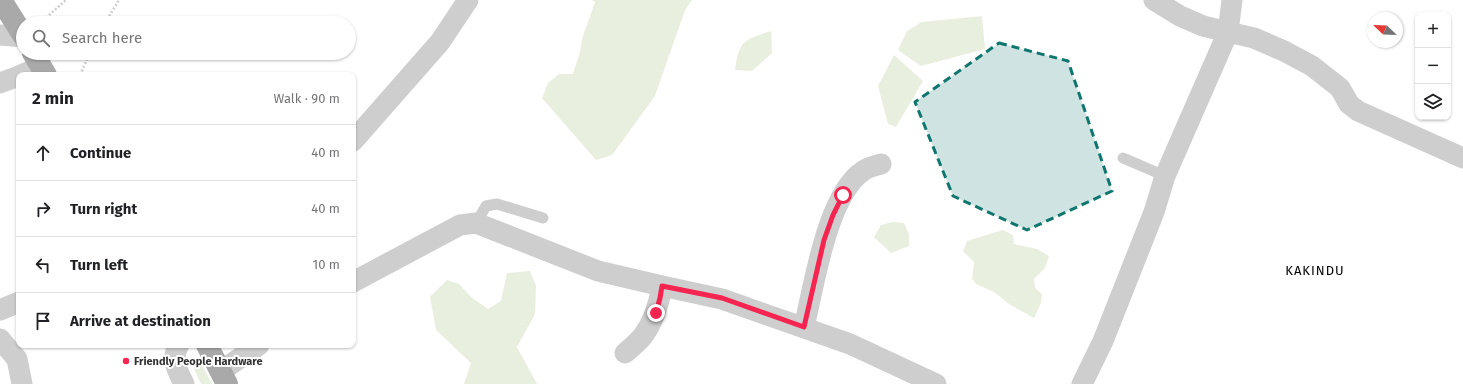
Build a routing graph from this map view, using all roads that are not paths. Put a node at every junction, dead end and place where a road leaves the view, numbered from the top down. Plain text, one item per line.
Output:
1 (1, 0) edge
2 (468, 0) edge
3 (1154, 0) edge
4 (1232, 0) edge
5 (16, 25) edge
6 (1228, 32) junction
7 (0, 35) edge
8 (16, 36) edge
9 (16, 76) edge
10 (0, 83) edge
11 (356, 138) edge
12 (1123, 158) dead end
13 (1463, 158) edge
14 (881, 164) dead end
15 (1165, 176) junction
16 (543, 218) dead end
17 (476, 223) junction
18 (356, 280) edge
19 (662, 286) junction
20 (16, 303) edge
21 (0, 310) edge
22 (804, 327) junction
23 (0, 339) edge
24 (178, 348) edge
25 (209, 348) edge
26 (256, 348) edge
27 (625, 353) dead end
28 (224, 377) edge
29 (22, 384) edge
30 (184, 384) edge
31 (936, 384) edge
32 (1082, 384) edge

1 - 5 main road
2 - 11 street
3 - 6 street
4 - 6 street
6 - 13 street
6 - 15 street
7 - 8 street
9 - 10 street
12 - 15 lane
14 - 22 street
15 - 32 street
16 - 17 lane
17 - 18 street
17 - 19 street
19 - 22 street
19 - 27 street
20 - 21 street
22 - 31 street
23 - 29 street
24 - 30 street
25 - 28 main road
26 - 28 street

